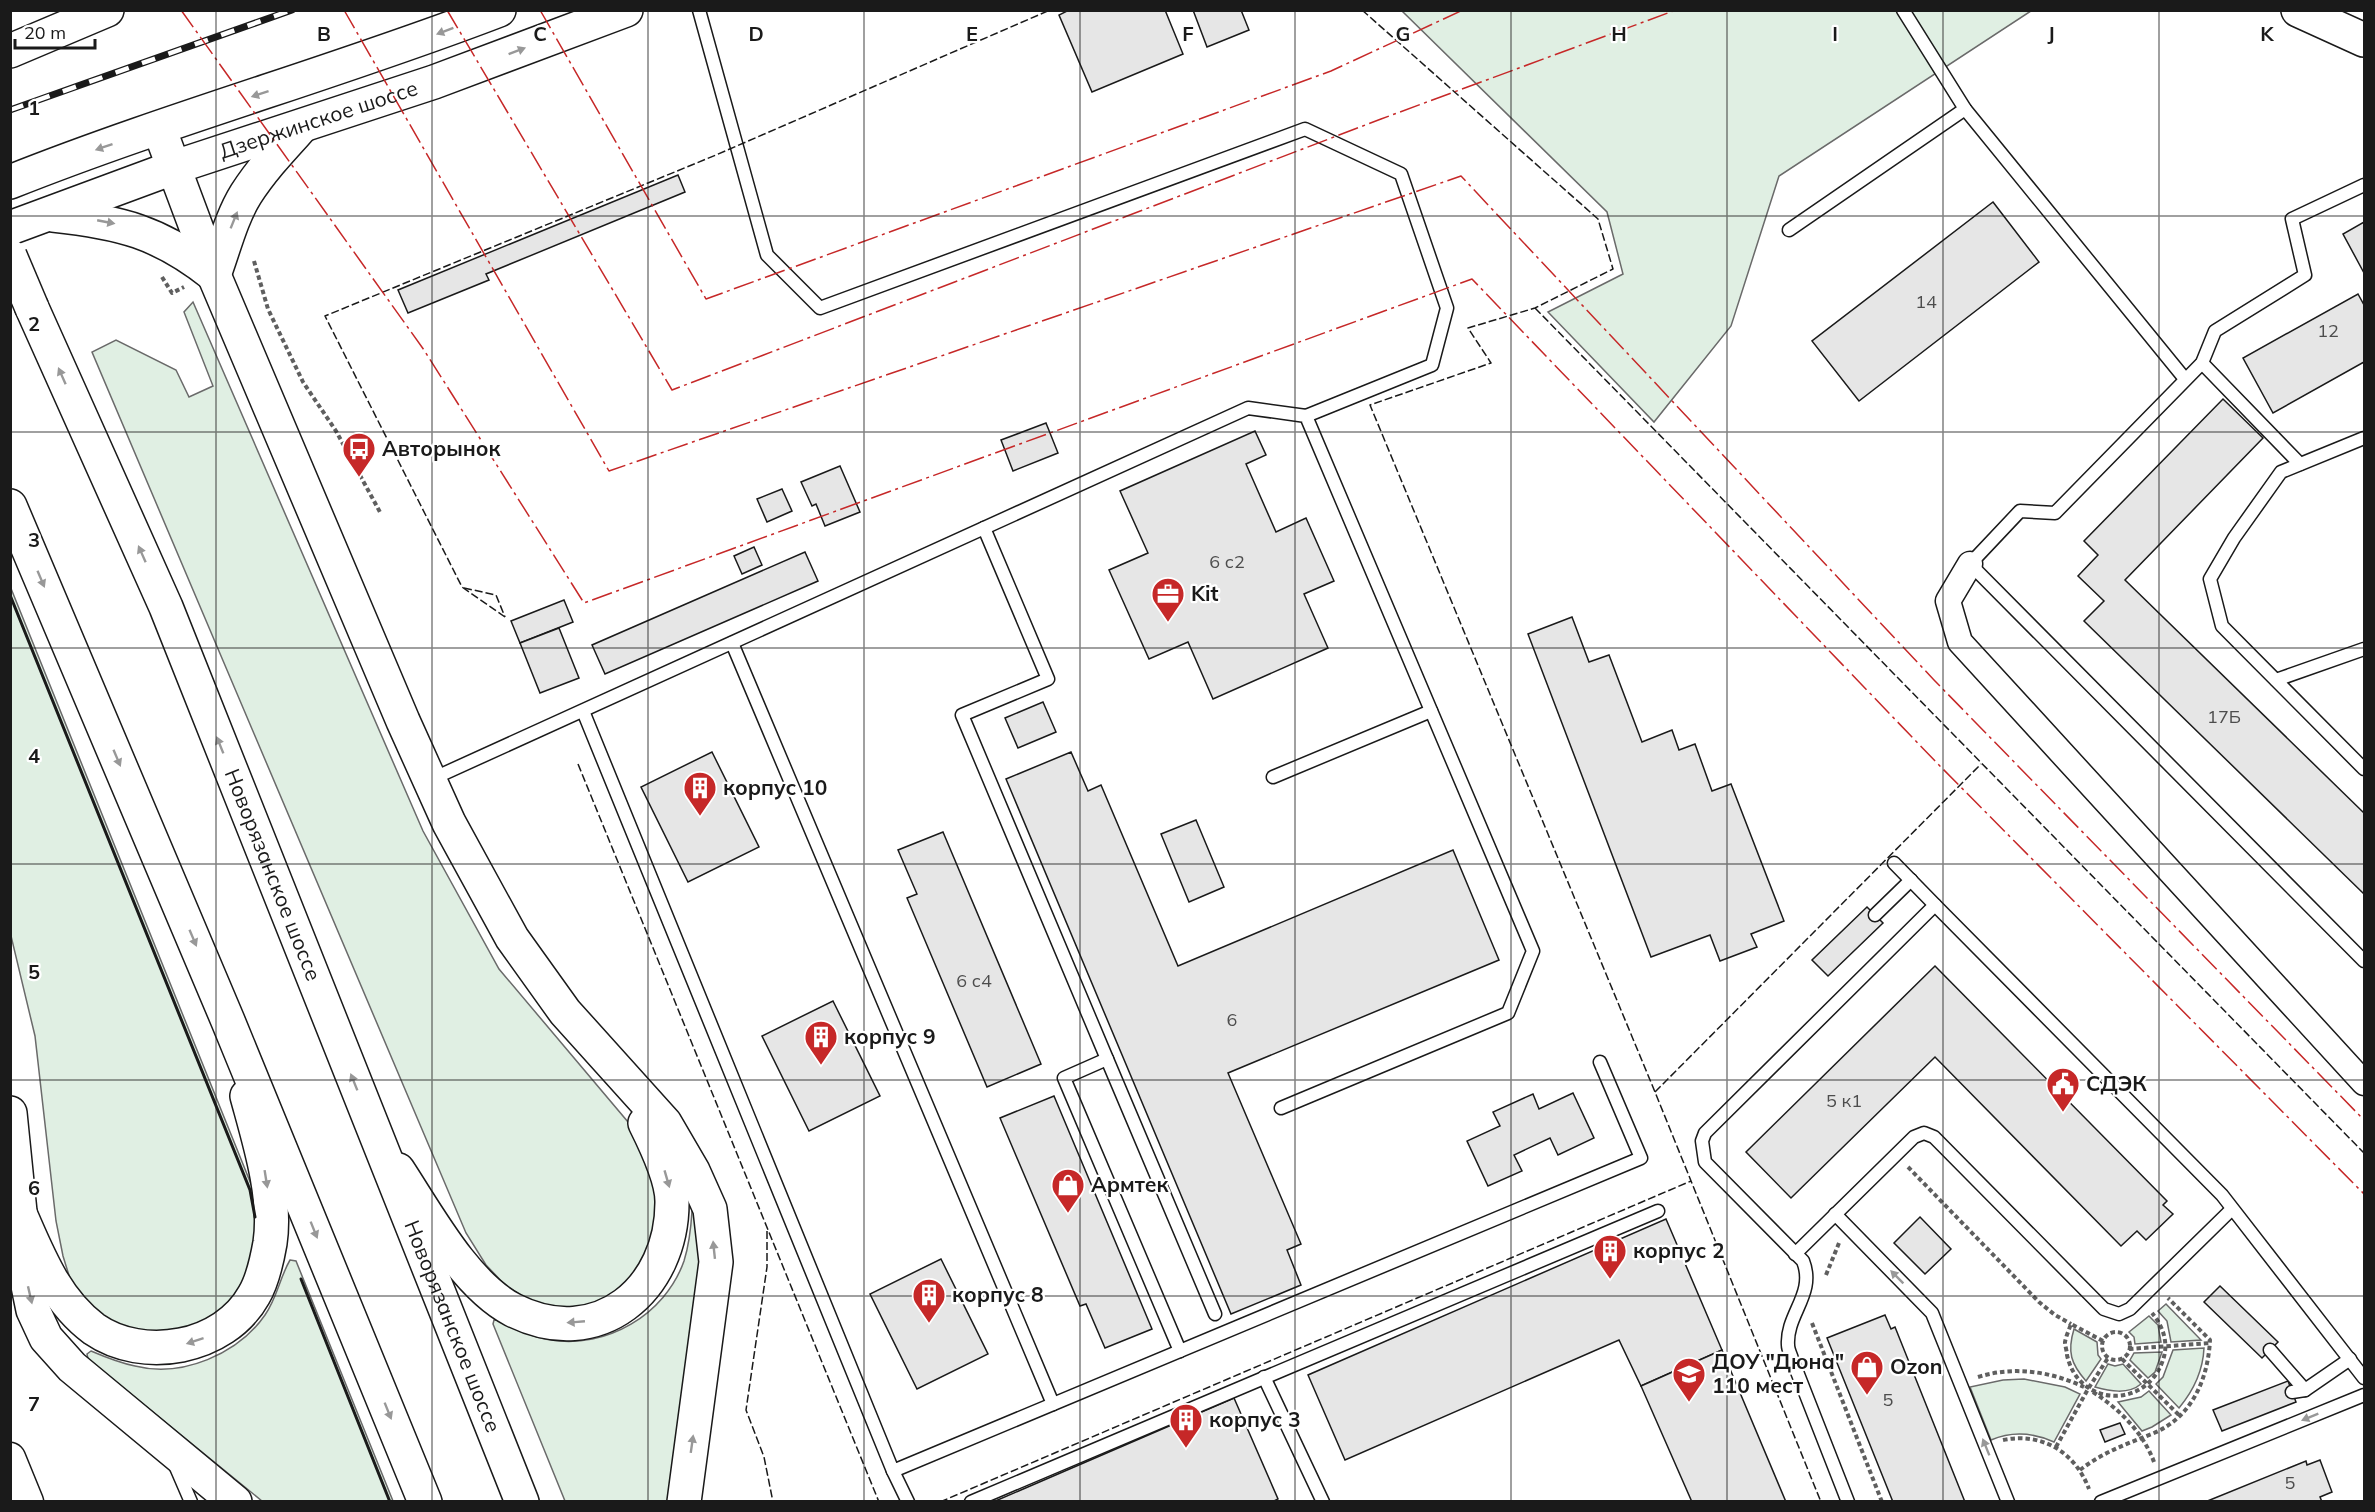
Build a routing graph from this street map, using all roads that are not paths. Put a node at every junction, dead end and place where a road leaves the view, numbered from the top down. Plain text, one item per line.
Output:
1 (107, 10) edge
2 (499, 10) edge
3 (626, 10) edge
4 (699, 10) edge
5 (1903, 10) edge
6 (2298, 10) edge
7 (2364, 40) edge
8 (10, 51) edge
9 (1965, 109) junction
10 (303, 125) junction
11 (159, 128) junction
12 (175, 167) junction
13 (10, 182) edge
14 (2364, 184) edge
15 (48, 214) junction
16 (10, 228) edge
17 (1789, 230) dead end
18 (10, 256) edge
19 (214, 275) junction
20 (2202, 363) junction
21 (2185, 379) junction
22 (1306, 416) junction
23 (2364, 438) edge
24 (2300, 464) junction
25 (10, 506) edge
26 (984, 528) junction
27 (1970, 564) junction
28 (732, 643) junction
29 (2364, 649) edge
30 (2276, 680) junction
31 (583, 711) junction
32 (1431, 711) junction
33 (2364, 769) edge
34 (1273, 777) dead end
35 (430, 780) junction
36 (1894, 863) dead end
37 (1911, 880) junction
38 (1935, 905) junction
39 (1875, 915) dead end
40 (2364, 961) edge
41 (228, 1021) junction
42 (1107, 1059) junction
43 (1600, 1062) dead end
44 (617, 1068) junction
45 (2364, 1083) edge
46 (1281, 1108) dead end
47 (10, 1113) edge
48 (376, 1136) junction
49 (2232, 1209) junction
50 (1658, 1211) dead end
51 (1835, 1214) junction
52 (21, 1216) junction
53 (1795, 1254) junction
54 (1215, 1314) dead end
55 (2270, 1350) dead end
56 (1180, 1351) junction
57 (2350, 1359) junction
58 (1264, 1377) junction
59 (2364, 1378) edge
60 (2305, 1390) junction
61 (2292, 1392) dead end
62 (2364, 1395) edge
63 (1053, 1404) junction
64 (166, 1445) junction
65 (10, 1458) edge
66 (893, 1471) junction
67 (28, 1502) edge
68 (191, 1502) edge
69 (235, 1502) edge
70 (425, 1502) edge
71 (522, 1502) edge
72 (684, 1502) edge
73 (908, 1502) edge
74 (971, 1502) edge
75 (1323, 1502) edge
76 (1848, 1502) edge
77 (2008, 1502) edge
78 (2101, 1502) edge

1 - 8 main road
2 -> 11 main road, Дзержинское шоссе
10 -> 3 main road, Дзержинское шоссе
4 - 22 lane
5 - 9 lane
6 - 7 main road
9 - 17 lane
9 - 21 lane
10 - 12 main road, Дзержинское шоссе
19 -> 10 main road
11 - 12 main road
11 -> 13 main road, Дзержинское шоссе
12 - 15 main road, Дзержинское шоссе
12 - 19 main road
14 - 20 lane
15 - 16 main road, Дзержинское шоссе
15 -> 19 main road
48 -> 18 main road, Новорязанское шоссе, bridge
19 - 35 main road
20 - 21 lane
20 - 24 lane
21 - 27 lane
22 - 26 lane
22 - 32 lane
23 - 24 lane
24 - 30 lane
25 -> 41 main road
26 - 28 lane
26 - 42 lane
27 - 40 lane
27 - 45 street
28 - 31 lane
28 - 63 lane
29 - 30 lane
30 - 33 lane
31 - 35 lane
31 - 66 lane
32 - 34 lane
32 - 46 lane
35 - 44 main road
36 - 37 lane
37 - 38 lane
37 - 39 lane
38 - 49 lane
38 - 53 lane
41 -> 52 main road
41 -> 70 main road
42 - 54 lane
42 - 56 lane
43 - 56 lane
44 -> 48 main road
72 -> 44 main road
47 - 52 main road
48 - 71 main road, Новорязанское шоссе
49 - 51 lane
49 - 57 lane
50 - 58 lane
51 - 53 lane
77 -> 51 lane
52 -> 64 main road
53 - 76 lane
55 - 60 lane
56 - 63 lane
57 - 59 lane
57 - 60 lane
58 - 74 lane
58 - 75 lane
60 - 61 lane
62 -> 78 lane
63 - 66 lane
64 - 68 lane
64 - 69 main road
65 - 67 street
66 - 73 lane

